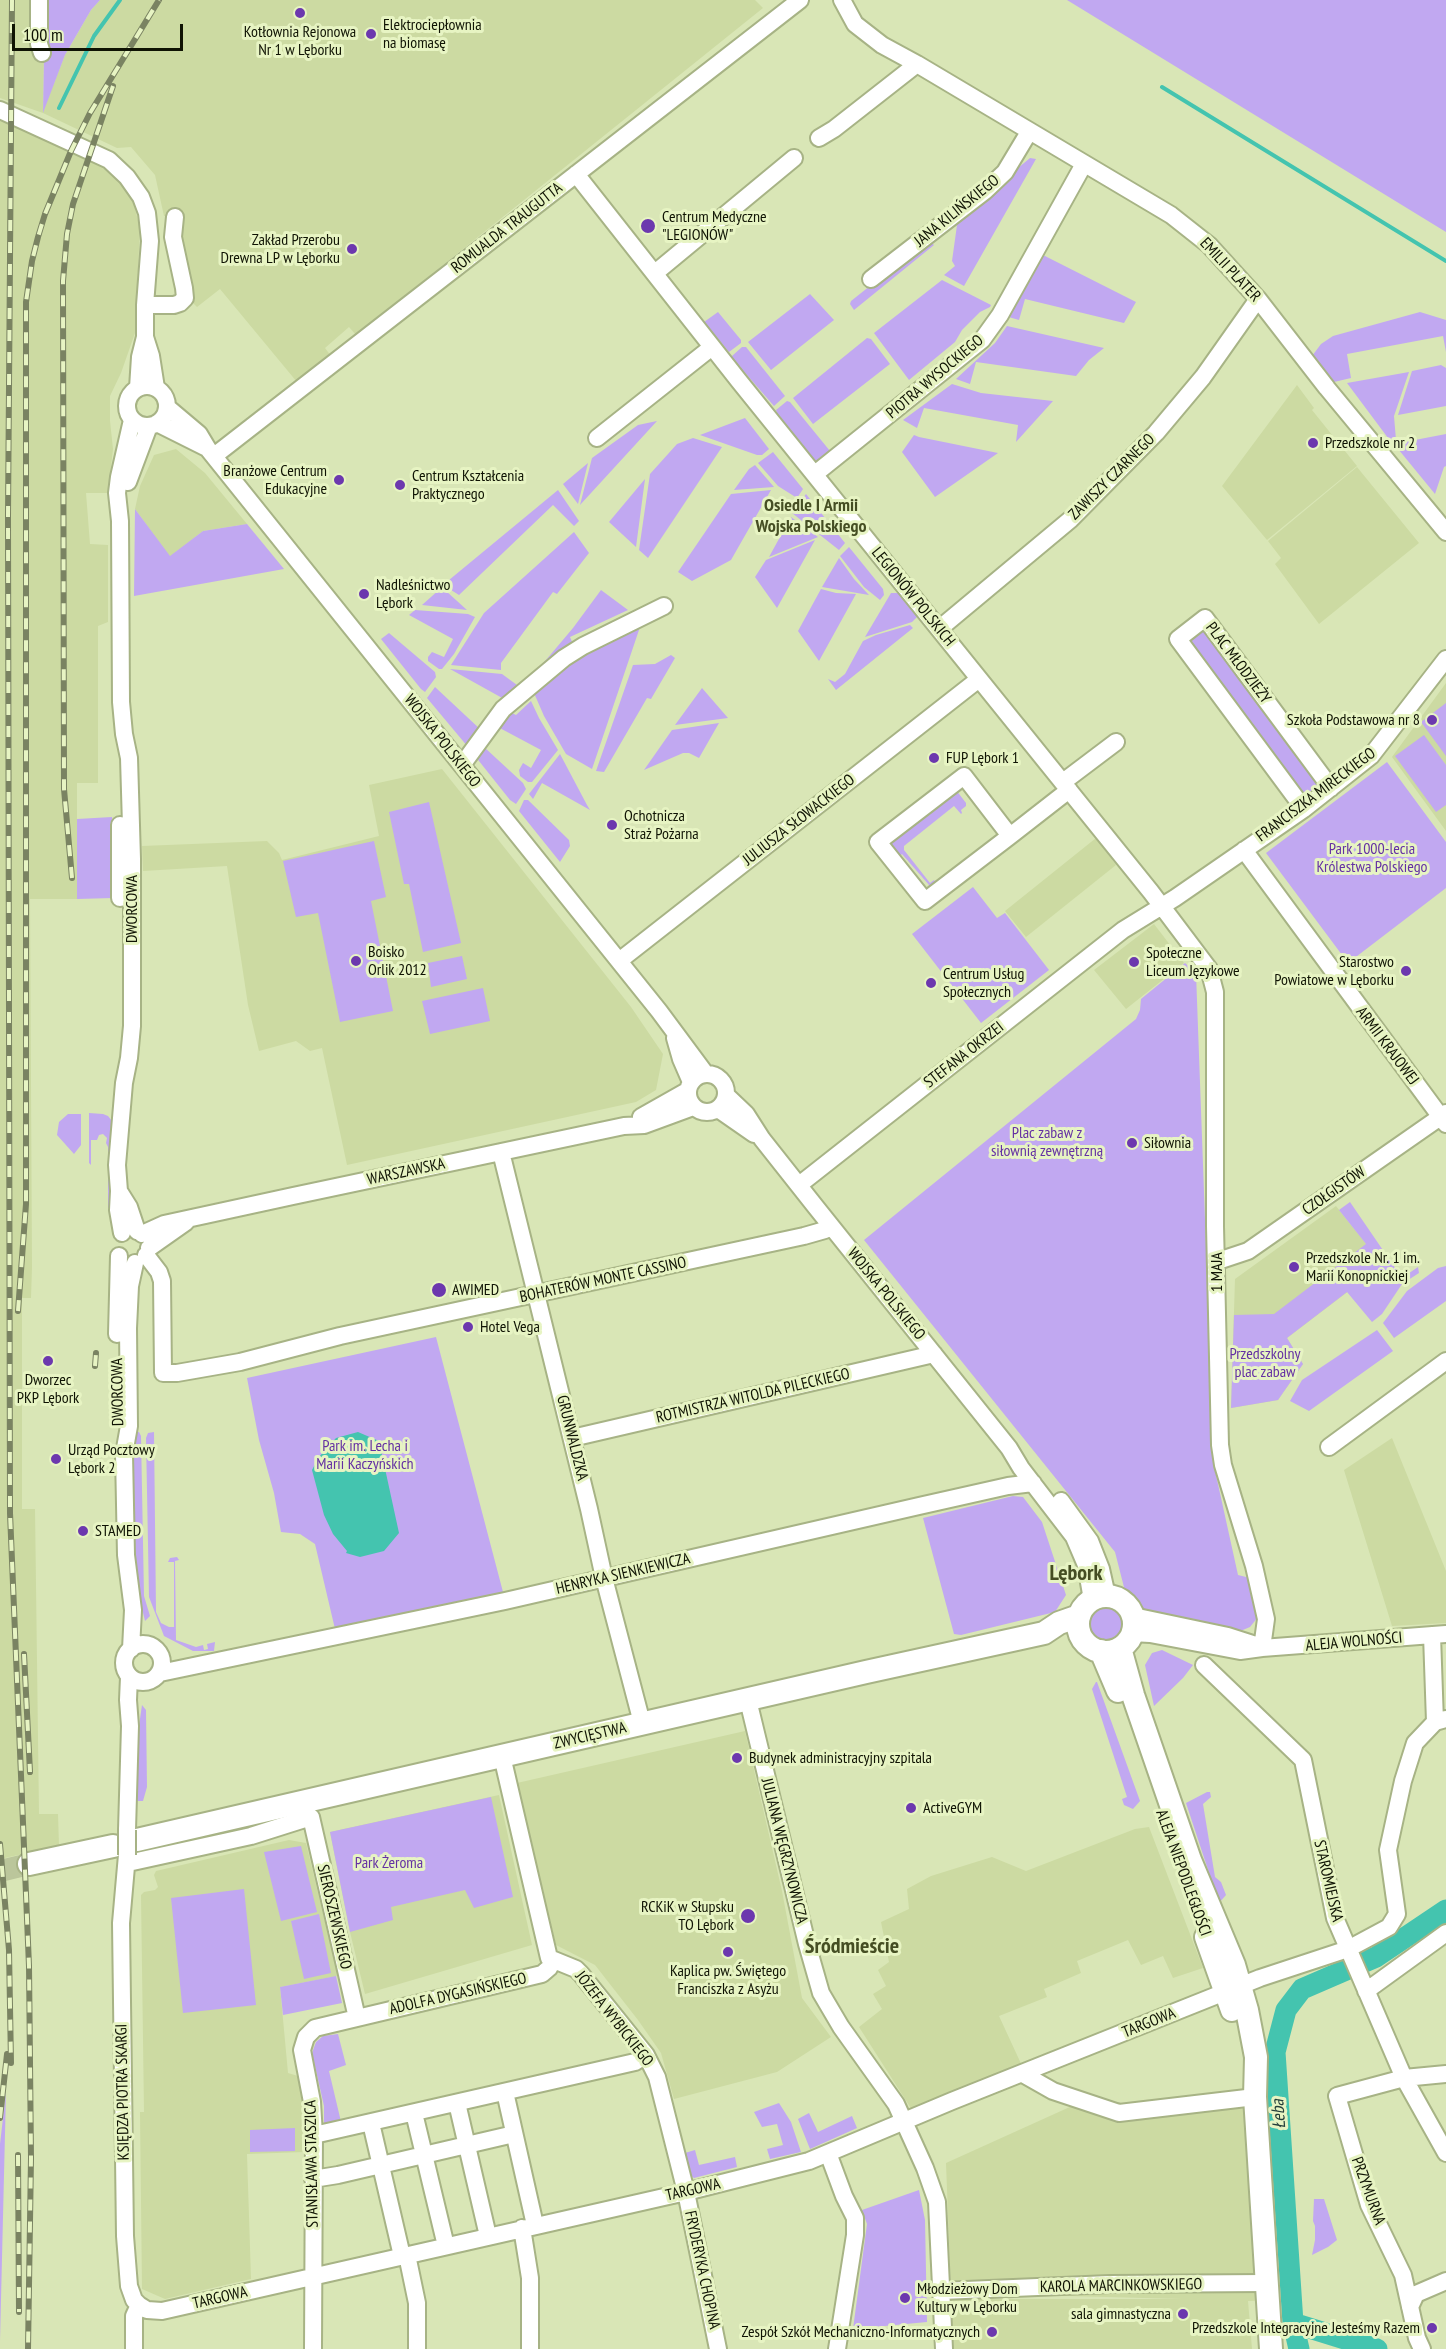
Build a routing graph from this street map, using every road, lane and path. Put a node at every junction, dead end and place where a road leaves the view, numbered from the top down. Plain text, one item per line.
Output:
1 (39, 0) edge
2 (800, 0) edge
3 (842, 0) edge
4 (42, 53) dead end
5 (917, 64) junction
6 (0, 110) edge
7 (1029, 132) junction
8 (819, 138) dead end
9 (794, 158) dead end
10 (1084, 164) junction
11 (576, 174) junction
12 (175, 217) dead end
13 (655, 273) junction
14 (871, 279) dead end
15 (1258, 299) junction
16 (145, 305) junction
17 (145, 337) junction
18 (712, 347) junction
19 (138, 388) junction
20 (156, 388) junction
21 (167, 407) junction
22 (124, 411) junction
23 (153, 425) junction
24 (597, 438) dead end
25 (211, 452) junction
26 (814, 474) junction
27 (120, 521) junction
28 (1446, 532) edge
29 (664, 606) dead end
30 (939, 629) junction
31 (1446, 659) edge
32 (979, 679) junction
33 (1116, 742) dead end
34 (462, 765) junction
35 (1066, 786) junction
36 (1331, 788) junction
37 (1304, 808) junction
38 (1010, 836) junction
39 (1244, 850) junction
40 (1161, 906) junction
41 (619, 961) junction
42 (694, 1082) junction
43 (722, 1102) junction
44 (693, 1107) junction
45 (1444, 1118) edge
46 (624, 1126) junction
47 (501, 1152) junction
48 (799, 1185) junction
49 (831, 1226) junction
50 (138, 1244) junction
51 (119, 1256) junction
52 (1218, 1261) junction
53 (536, 1294) junction
54 (934, 1354) junction
55 (1446, 1361) edge
56 (163, 1373) joint
57 (572, 1438) junction
58 (1329, 1447) dead end
59 (1009, 1448) junction
60 (124, 1454) junction
61 (1033, 1483) junction
62 (604, 1578) junction
63 (133, 1610) junction
64 (1090, 1612) junction
65 (1439, 1635) edge
66 (1121, 1637) junction
67 (131, 1648) junction
68 (1262, 1648) junction
69 (155, 1650) junction
70 (213, 1661) junction
71 (1204, 1665) dead end
72 (160, 1673) junction
73 (137, 1680) junction
74 (748, 1700) junction
75 (1440, 1721) edge
76 (642, 1724) junction
77 (502, 1756) junction
78 (362, 1788) junction
79 (310, 1816) junction
80 (126, 1847) junction
81 (29, 1864) tunnel mouth
82 (1446, 1933) edge
83 (1350, 1952) junction
84 (553, 1961) junction
85 (1363, 1985) junction
86 (1234, 1989) junction
87 (357, 2018) junction
88 (646, 2055) junction
89 (1023, 2074) junction
90 (1446, 2074) edge
91 (1404, 2078) junction
92 (505, 2092) junction
93 (1255, 2097) junction
94 (457, 2103) junction
95 (414, 2113) junction
96 (904, 2120) junction
97 (371, 2122) junction
98 (514, 2134) junction
99 (314, 2135) junction
100 (466, 2145) junction
101 (1446, 2152) edge
102 (828, 2153) junction
103 (424, 2155) junction
104 (380, 2165) junction
105 (313, 2179) junction
106 (686, 2192) junction
107 (528, 2227) junction
108 (488, 2236) junction
109 (446, 2246) junction
110 (404, 2255) junction
111 (314, 2276) junction
112 (1446, 2280) edge
113 (1266, 2283) junction
114 (941, 2291) junction
115 (139, 2305) junction
116 (1410, 2307) junction
117 (134, 2349) edge
118 (313, 2349) edge
119 (417, 2349) edge
120 (530, 2349) edge
121 (718, 2349) edge
122 (837, 2349) edge
123 (944, 2349) edge
124 (1271, 2349) edge
125 (1422, 2349) edge

1 - 4 street
2 - 11 street, ROMUALDA TRAUGUTTA
3 - 5 street, EMILII PLATER
5 - 7 street, EMILII PLATER
5 - 8 street
6 - 16 street
7 - 10 street, EMILII PLATER
7 - 14 street, JANA KILIŃSKIEGO
9 - 13 street
10 - 15 street, EMILII PLATER
10 - 26 street, PIOTRA WYSOCKIEGO
11 - 13 street, LEGIONÓW POLSKICH
11 - 25 street, ROMUALDA TRAUGUTTA
12 - 16 street
13 - 18 street, LEGIONÓW POLSKICH
15 - 28 street, EMILII PLATER
15 - 30 street, ZAWISZY CZARNEGO
16 - 17 street
17 - 19 street
17 - 20 street
18 - 24 street
18 - 26 street, LEGIONÓW POLSKICH
19 - 20 street
19 - 22 street
20 - 21 street
21 - 23 street
21 - 25 street, WOJSKA POLSKIEGO
22 - 23 street
22 - 27 street, DWORCOWA
23 - 25 street, WOJSKA POLSKIEGO
23 - 27 street, DWORCOWA
25 - 34 street, WOJSKA POLSKIEGO
26 - 30 street, LEGIONÓW POLSKICH
27 - 50 street, DWORCOWA
29 - 34 street
30 - 32 street, LEGIONÓW POLSKICH
31 - 36 street, FRANCISZKA MIRECKIEGO
32 - 35 street, LEGIONÓW POLSKICH
32 - 41 street, JULIUSZA SŁOWACKIEGO
33 - 35 street
34 - 41 street, WOJSKA POLSKIEGO
35 - 38 street
35 - 40 street, LEGIONÓW POLSKICH
36 - 37 street, FRANCISZKA MIRECKIEGO
36 - 37 street, PLAC MŁODZIEŻY
37 - 39 street, FRANCISZKA MIRECKIEGO
38 - 38 street
39 - 40 street, FRANCISZKA MIRECKIEGO
39 - 45 street, ARMII KRAJOWEJ
40 - 48 street, STEFANA OKRZEI
40 - 52 street, 1 MAJA
41 - 42 street, WOJSKA POLSKIEGO
42 - 43 street
42 - 44 street
42 - 46 street, WARSZAWSKA
43 - 44 street
43 - 48 street, WOJSKA POLSKIEGO
44 - 46 street, WARSZAWSKA
45 - 52 street, CZOŁGISTÓW
46 - 47 street, WARSZAWSKA
47 - 50 street, WARSZAWSKA
47 - 53 street, GRUNWALDZKA
48 - 49 street, WOJSKA POLSKIEGO
49 - 53 street, BOHATERÓW MONTE CASSINO
49 - 54 street, WOJSKA POLSKIEGO
50 - 51 street
50 - 51 street, DWORCOWA
50 - 56 street, DWORCOWA
50 - 60 street, DWORCOWA
51 - 60 street, DWORCOWA
52 - 68 street, 1 MAJA
53 - 56 street, BOHATERÓW MONTE CASSINO
53 - 57 street, GRUNWALDZKA
54 - 57 street, ROTMISTRZA WITOLDA PILECKIEGO
54 - 59 street, WOJSKA POLSKIEGO
55 - 58 street
57 - 62 street, GRUNWALDZKA
59 - 61 street, WOJSKA POLSKIEGO
59 - 64 street, WOJSKA POLSKIEGO
60 - 63 street, DWORCOWA
61 - 62 street, HENRYKA SIENKIEWICZA
61 - 64 street, WOJSKA POLSKIEGO
62 - 70 street, HENRYKA SIENKIEWICZA
62 - 76 street, GRUNWALDZKA
63 - 67 street, DWORCOWA
63 - 69 street, DWORCOWA
64 - 66 main road
64 - 66 main road
64 - 74 main road, ZWYCIĘSTWA
65 - 68 street, ALEJA WOLNOŚCI
65 - 75 street
66 - 68 street, ALEJA WOLNOŚCI
66 - 86 main road, ALEJA NIEPODLEGŁOŚCI
67 - 69 street
67 - 73 street
69 - 70 street, HENRYKA SIENKIEWICZA
69 - 72 street
70 - 72 street, HENRYKA SIENKIEWICZA
71 - 83 street, STAROMIEJSKA
72 - 73 street
73 - 80 street
74 - 76 main road, ZWYCIĘSTWA
74 - 96 street, JULIANA WĘGRZYNOWICZA
75 - 83 street, TARGOWA
76 - 77 main road, ZWYCIĘSTWA
77 - 78 main road, ZWYCIĘSTWA
77 - 84 street
78 - 79 main road
78 - 80 main road, ZWYCIĘSTWA
79 - 80 street
79 - 87 street, SIEROSZEWSKIEGO
80 - 81 main road, ZWYCIĘSTWA
80 - 115 street, KSIĘDZA PIOTRA SKARGI
82 - 85 street
83 - 85 street, STAROMIEJSKA
83 - 86 street, TARGOWA
84 - 87 street, ADOLFA DYGASIŃSKIEGO
84 - 88 street, JÓZEFA WYBICKIEGO
85 - 91 street, STAROMIEJSKA
86 - 89 street, TARGOWA
86 - 93 main road, ALEJA NIEPODLEGŁOŚCI
87 - 99 street, STANISŁAWA STASZICA
88 - 92 street
88 - 106 street, JÓZEFA WYBICKIEGO
89 - 93 street
89 - 96 street, TARGOWA
90 - 91 street
91 - 101 street, STAROMIEJSKA
91 - 116 street, PRZYMURNA
92 - 94 street
92 - 98 street
93 - 113 main road, ALEJA NIEPODLEGŁOŚCI
94 - 95 street
94 - 100 street
95 - 97 street
95 - 103 street
96 - 102 street, TARGOWA
96 - 114 street, JULIANA WĘGRZYNOWICZA
97 - 99 street
97 - 104 street
98 - 100 street
98 - 107 street
99 - 105 street, STANISŁAWA STASZICA
100 - 103 street
100 - 108 street
102 - 106 street, TARGOWA
102 - 122 street
103 - 104 street
103 - 109 street
104 - 105 street
104 - 110 street
105 - 111 street, STANISŁAWA STASZICA
106 - 107 street, TARGOWA
106 - 121 street, FRYDERYKA CHOPINA
107 - 108 street, TARGOWA
107 - 120 street
108 - 109 street, TARGOWA
109 - 110 street, TARGOWA
110 - 111 street, TARGOWA
110 - 119 street
111 - 115 street, TARGOWA
111 - 118 street, STANISŁAWA STASZICA
112 - 116 street
113 - 114 street, KAROLA MARCINKOWSKIEGO
113 - 124 main road, ALEJA NIEPODLEGŁOŚCI
114 - 123 street, JULIANA WĘGRZYNOWICZA
115 - 117 street
116 - 125 street, PRZYMURNA

